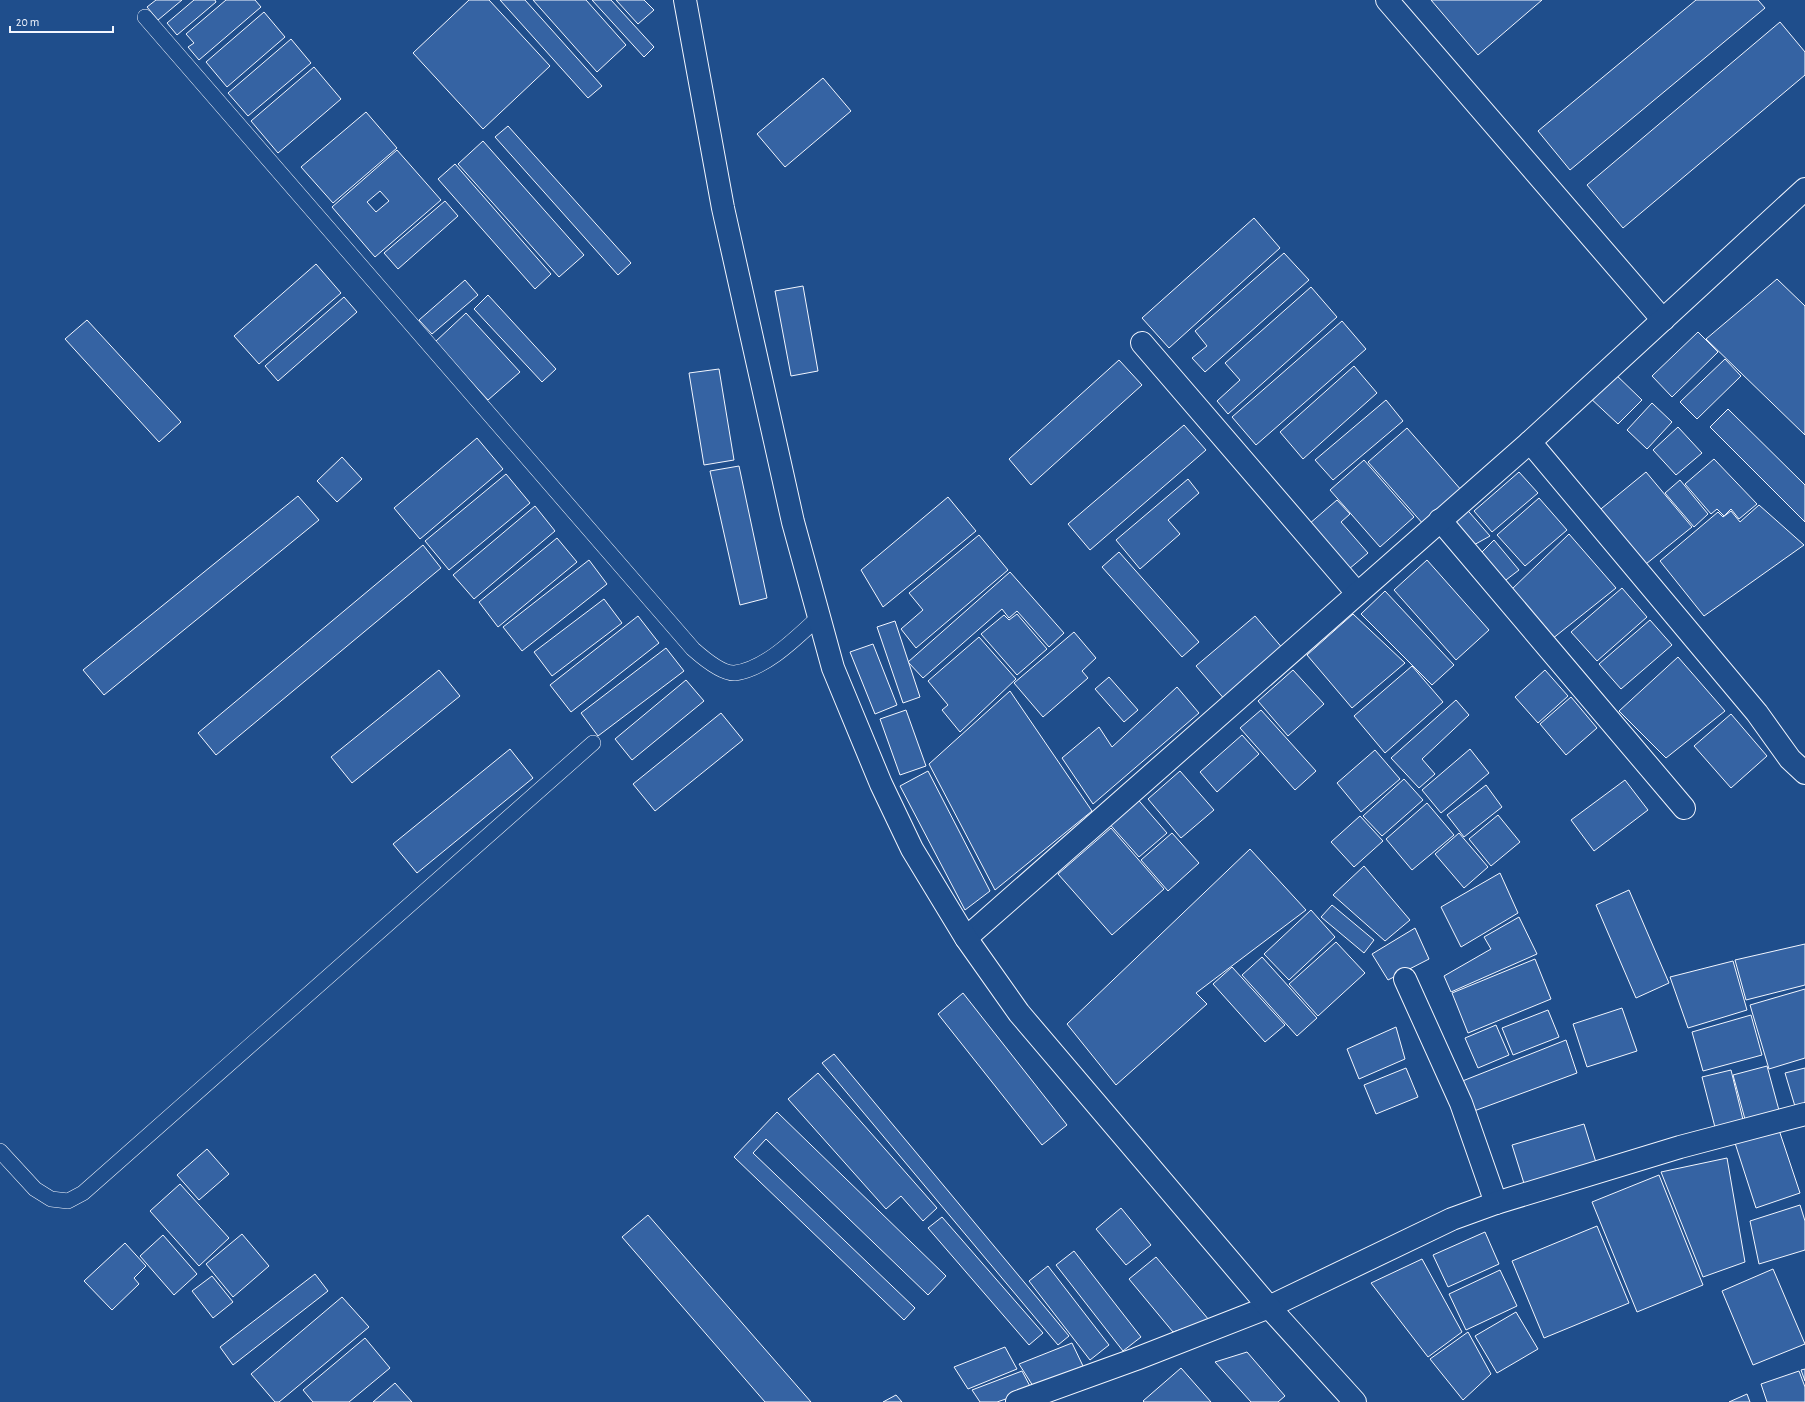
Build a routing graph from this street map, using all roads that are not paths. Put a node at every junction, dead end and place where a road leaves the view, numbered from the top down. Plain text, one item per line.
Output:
1 (685, 0) edge
2 (1387, 0) edge
3 (145, 17) dead end
4 (1805, 188) edge
5 (1663, 320) junction
6 (1142, 343) dead end
7 (1530, 442) junction
8 (1440, 520) junction
9 (1357, 593) junction
10 (819, 617) junction
11 (594, 742) dead end
12 (1805, 773) edge
13 (1684, 808) dead end
14 (966, 938) junction
15 (1405, 979) dead end
16 (1805, 1114) edge
17 (0, 1151) edge
18 (1496, 1203) junction
19 (1269, 1306) junction
20 (1017, 1402) edge
21 (1355, 1402) edge

1 - 10 street
2 - 5 street
3 - 10 lane
4 - 5 street
5 - 7 street
6 - 9 street
7 - 8 street
7 - 12 street
8 - 9 street
8 - 13 street
9 - 14 street
10 - 14 street
11 - 17 lane
14 - 19 street
15 - 18 street
16 - 18 street
18 - 19 street
19 - 20 street
19 - 21 street

